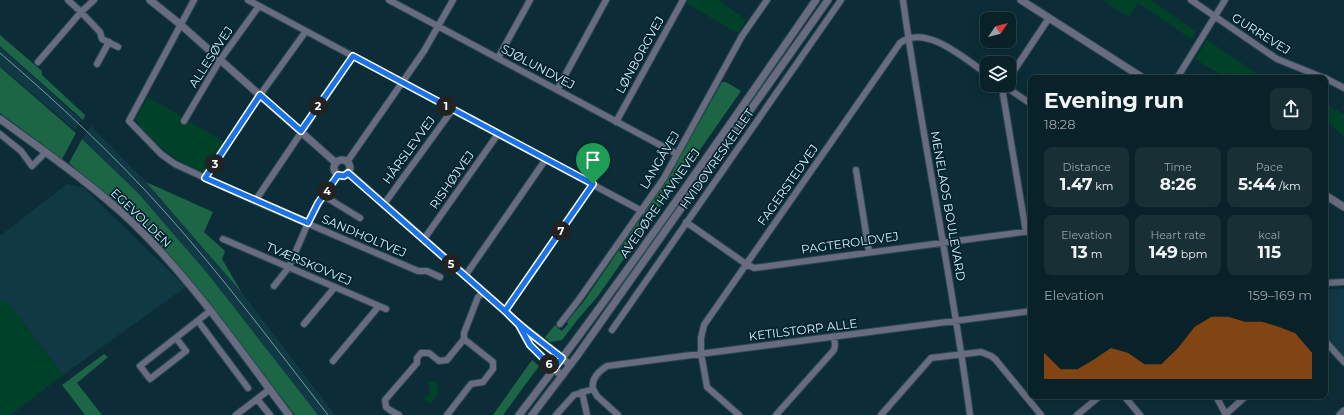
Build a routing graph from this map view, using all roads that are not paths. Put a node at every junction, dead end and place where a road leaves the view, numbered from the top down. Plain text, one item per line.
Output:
1 (68, 0) edge
2 (94, 0) edge
3 (145, 0) edge
4 (150, 0) edge
5 (194, 0) edge
6 (248, 0) edge
7 (389, 0) edge
8 (453, 0) edge
9 (530, 0) edge
10 (606, 0) edge
11 (683, 0) edge
12 (767, 0) edge
13 (816, 0) edge
14 (828, 0) edge
15 (841, 0) edge
16 (904, 0) edge
17 (1021, 0) edge
18 (1191, 0) edge
19 (1225, 0) edge
20 (156, 6) junction
21 (259, 6) junction
22 (81, 12) junction
23 (1214, 17) junction
24 (1049, 18) junction
25 (181, 25) junction
26 (438, 26) junction
27 (306, 31) junction
28 (910, 38) junction
29 (109, 42) junction
30 (118, 47) dead end
31 (353, 56) junction
32 (498, 58) junction
33 (220, 60) junction
34 (38, 62) dead end
35 (97, 64) dead end
36 (1016, 68) edge
37 (980, 69) edge
38 (1138, 75) edge
39 (1179, 75) edge
40 (1317, 75) edge
41 (1328, 80) edge
42 (402, 82) junction
43 (1344, 88) edge
44 (557, 90) junction
45 (1003, 92) edge
46 (1014, 92) edge
47 (260, 95) junction
48 (1028, 102) edge
49 (453, 109) junction
50 (0, 119) edge
51 (184, 121) dead end
52 (616, 122) junction
53 (301, 131) junction
54 (0, 134) edge
55 (498, 134) junction
56 (45, 153) junction
57 (677, 154) junction
58 (546, 159) junction
59 (347, 162) junction
60 (336, 163) junction
61 (856, 170) dead end
62 (348, 173) junction
63 (338, 175) junction
64 (205, 178) junction
65 (593, 184) junction
66 (324, 196) junction
67 (1328, 197) edge
68 (255, 201) junction
69 (384, 204) junction
70 (1344, 207) edge
71 (642, 211) junction
72 (360, 218) dead end
73 (686, 222) junction
74 (308, 223) junction
75 (1028, 227) edge
76 (1028, 232) edge
77 (223, 239) dead end
78 (424, 239) junction
79 (943, 242) junction
80 (869, 252) junction
81 (746, 264) junction
82 (289, 267) junction
83 (465, 276) junction
84 (440, 277) dead end
85 (1344, 282) edge
86 (1328, 283) edge
87 (274, 286) dead end
88 (335, 287) junction
89 (484, 292) junction
90 (379, 306) junction
91 (386, 309) dead end
92 (210, 311) junction
93 (505, 311) junction
94 (1028, 311) edge
95 (198, 321) junction
96 (957, 321) junction
97 (304, 324) dead end
98 (560, 324) dead end
99 (519, 325) junction
100 (612, 330) dead end
101 (834, 337) junction
102 (176, 338) junction
103 (464, 339) junction
104 (1328, 344) edge
105 (701, 354) junction
106 (962, 354) junction
107 (562, 358) junction
108 (334, 361) dead end
109 (1344, 362) edge
110 (570, 365) junction
111 (554, 369) junction
112 (562, 376) junction
113 (248, 388) dead end
114 (270, 389) junction
115 (593, 389) junction
116 (582, 392) junction
117 (257, 399) junction
118 (1028, 399) edge
119 (1028, 399) edge
120 (1096, 399) edge
121 (1127, 399) edge
122 (1218, 399) edge
123 (1243, 399) edge
124 (1344, 411) edge
125 (1226, 414) edge
126 (236, 415) edge
127 (270, 415) edge
128 (289, 415) edge
129 (399, 415) edge
130 (447, 415) edge
131 (519, 415) edge
132 (532, 415) edge
133 (556, 415) edge
134 (587, 415) edge
135 (618, 415) edge
136 (739, 415) edge
137 (776, 415) edge
138 (881, 415) edge
139 (970, 415) edge
140 (1041, 415) edge
141 (1077, 415) edge
142 (1140, 415) edge
143 (1340, 415) edge

1 - 22 street
2 - 22 street
3 - 20 street
4 - 20 street
5 - 25 street
6 - 21 street
7 - 26 street, SJØLUNDVEJ
8 - 26 street
9 - 32 street
10 - 44 street
11 - 52 street, LØNBORGVEJ
12 - 57 street, LANGÅVEJ
13 - 107 street, AVEDØRE HAVNEVEJ
14 - 110 street, AVEDØRE HAVNEVEJ
15 - 73 street, HVIDOVRESKELLET
16 - 28 street, MENELAOS BOULEVARD
17 - 24 street
18 - 23 street, GURREVEJ
19 - 23 street
20 - 25 street
21 - 27 street
21 - 33 street, ALLESØVEJ
22 - 29 street
22 - 34 street
23 - 39 street
23 - 40 street, GURREVEJ
24 - 36 street
24 - 38 street
25 - 33 street
25 - 64 street, SANDHOLTVEJ
26 - 32 street, SJØLUNDVEJ
26 - 42 street
27 - 31 street
27 - 47 street
28 - 37 street
28 - 79 street, MENELAOS BOULEVARD
28 - 81 street, FAGERSTEDVEJ
29 - 30 street
29 - 35 street
31 - 42 street
31 - 53 street
32 - 44 street, SJØLUNDVEJ
33 - 47 street
33 - 51 street, ALLESØVEJ
41 - 43 street, GURREVEJ
42 - 49 street
42 - 59 street
44 - 52 street, SJØLUNDVEJ
45 - 75 street
46 - 48 street
47 - 53 street
47 - 64 street
49 - 55 street
49 - 69 street, HÅRSLEVVEJ
50 - 56 street, EGEVOLDEN
52 - 57 street, SJØLUNDVEJ
53 - 60 street
53 - 68 street
54 - 56 street
55 - 58 street
55 - 78 street, RISHØJVEJ
56 - 92 street, EGEVOLDEN
57 - 71 street, LANGÅVEJ
58 - 65 street
58 - 83 street
59 - 60 street
59 - 62 street
60 - 63 street
61 - 80 street
62 - 63 street
62 - 69 street
63 - 66 street
64 - 68 street, SANDHOLTVEJ
65 - 71 street
65 - 93 street
66 - 72 street
66 - 74 street
67 - 70 street
68 - 74 street, SANDHOLTVEJ
69 - 78 street
71 - 98 street, LANGÅVEJ
73 - 81 street, PAGTEROLDVEJ
73 - 100 street, HVIDOVRESKELLET
74 - 82 street
74 - 84 street, SANDHOLTVEJ
76 - 79 street, PAGTEROLDVEJ
77 - 82 street, TVÆRSKOVVEJ
78 - 83 street
79 - 80 street, PAGTEROLDVEJ
79 - 96 street, MENELAOS BOULEVARD
80 - 81 street, PAGTEROLDVEJ
81 - 105 street, FAGERSTEDVEJ
82 - 87 street
82 - 88 street, TVÆRSKOVVEJ
83 - 89 street
85 - 86 street
88 - 90 street, TVÆRSKOVVEJ
88 - 97 street
89 - 93 street
89 - 103 street
90 - 91 street, TVÆRSKOVVEJ
90 - 108 street
92 - 95 street
92 - 114 street, EGEVOLDEN
93 - 99 street
94 - 96 street, KETILSTORP ALLE
95 - 102 street
95 - 113 street
96 - 101 street, KETILSTORP ALLE
96 - 106 street, MENELAOS BOULEVARD
99 - 107 street
99 - 111 street
101 - 105 street, KETILSTORP ALLE
101 - 137 street
102 - 102 street
103 - 129 street
103 - 130 street
104 - 109 street
105 - 115 street, KETILSTORP ALLE
105 - 136 street, FAGERSTEDVEJ
106 - 119 street
106 - 138 street
106 - 139 street, MENELAOS BOULEVARD
107 - 110 street
107 - 111 street, AVEDØRE HAVNEVEJ
110 - 112 street, AVEDØRE HAVNEVEJ
111 - 112 street
111 - 131 street, AVEDØRE HAVNEVEJ
112 - 132 street, AVEDØRE HAVNEVEJ
114 - 117 street
114 - 128 street, EGEVOLDEN
115 - 116 street
115 - 135 street
116 - 133 street
116 - 134 street
117 - 126 street
117 - 127 street
118 - 140 street
120 - 141 street
121 - 142 street
122 - 125 street
123 - 125 street
124 - 143 street

